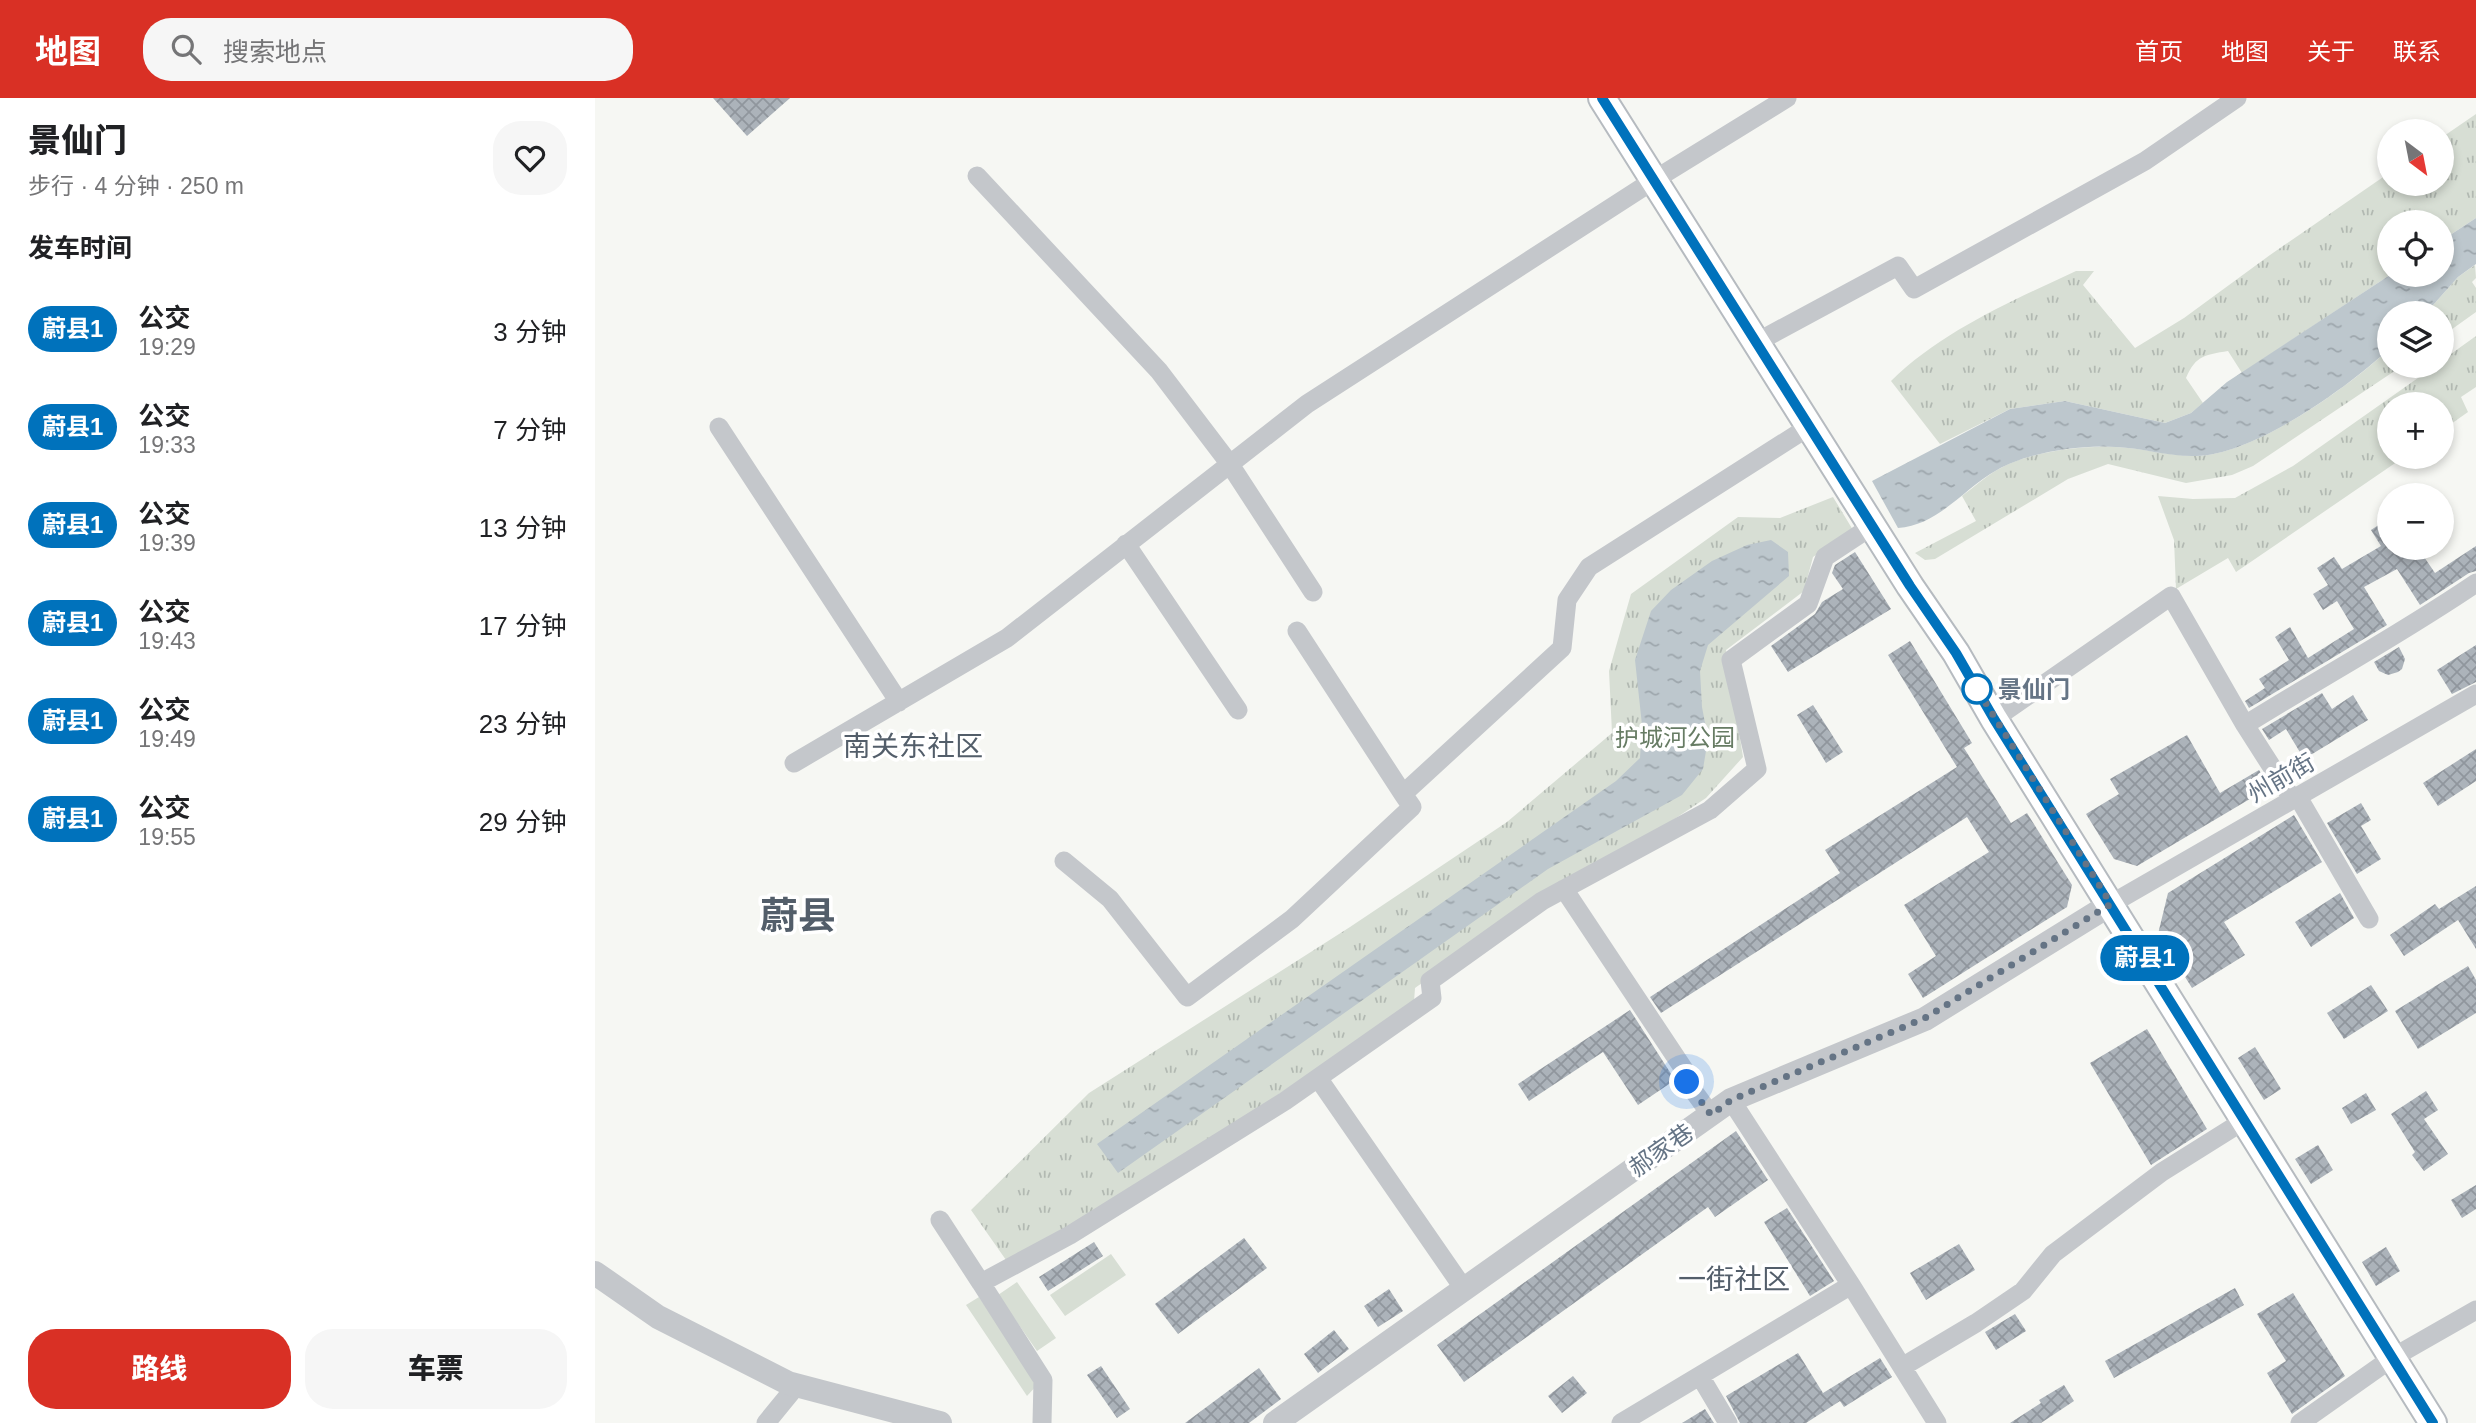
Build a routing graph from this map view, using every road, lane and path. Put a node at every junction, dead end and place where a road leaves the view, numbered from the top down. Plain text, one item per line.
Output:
1 (1602, 98) edge
2 (1787, 98) edge
3 (2237, 98) edge
4 (977, 176) dead end
5 (1654, 180) junction
6 (1757, 342) junction
7 (1810, 426) junction
8 (719, 427) dead end
9 (1229, 463) junction
10 (1872, 526) junction
11 (1126, 544) junction
12 (2476, 583) edge
13 (1313, 592) dead end
14 (1297, 631) dead end
15 (2476, 694) edge
16 (899, 702) junction
17 (1238, 710) dead end
18 (1994, 719) junction
19 (2245, 725) junction
20 (794, 764) dead end
21 (1403, 794) junction
22 (2295, 798) junction
23 (1064, 861) dead end
24 (1564, 889) junction
25 (2111, 904) junction
26 (2369, 919) dead end
27 (1318, 1077) junction
28 (1731, 1100) junction
29 (1711, 1115) junction
30 (2245, 1120) junction
31 (940, 1220) dead end
32 (595, 1273) edge
33 (981, 1283) junction
34 (1851, 1285) junction
35 (1464, 1289) junction
36 (2476, 1310) edge
37 (2392, 1358) junction
38 (1902, 1367) junction
39 (1700, 1376) junction
40 (797, 1385) junction
41 (1303, 1415) edge
42 (766, 1423) edge
43 (940, 1423) edge
44 (1042, 1423) edge
45 (1275, 1423) edge
46 (1621, 1423) edge
47 (1728, 1423) edge
48 (1937, 1423) edge
49 (2300, 1423) edge
50 (2433, 1423) edge

1 - 5 main road
2 - 5 street
3 - 6 street
4 - 9 street
5 - 6 main road
5 - 9 street
6 - 7 main road
7 - 10 main road
7 - 21 street
8 - 16 street
9 - 11 street
9 - 13 street
10 - 18 main road
10 - 24 street
11 - 16 street
11 - 17 street
12 - 19 street
14 - 21 street
15 - 22 street, 州前街
16 - 20 street
18 - 19 street
18 - 25 main road
19 - 22 street
21 - 23 street
22 - 25 street, 州前街
22 - 26 street
24 - 27 street
24 - 29 street
25 - 28 street, 郝家巷
25 - 30 main road
27 - 33 street
27 - 35 street
28 - 29 street, 郝家巷
28 - 34 street
29 - 35 street, 郝家巷
30 - 37 main road
30 - 38 street
31 - 33 street
32 - 40 street
33 - 44 street
34 - 38 street
34 - 39 street
35 - 41 street, 郝家巷
36 - 37 street
37 - 49 street
37 - 50 main road
38 - 48 street
39 - 46 street
39 - 47 street
40 - 42 street
40 - 43 street
41 - 45 street, 郝家巷

